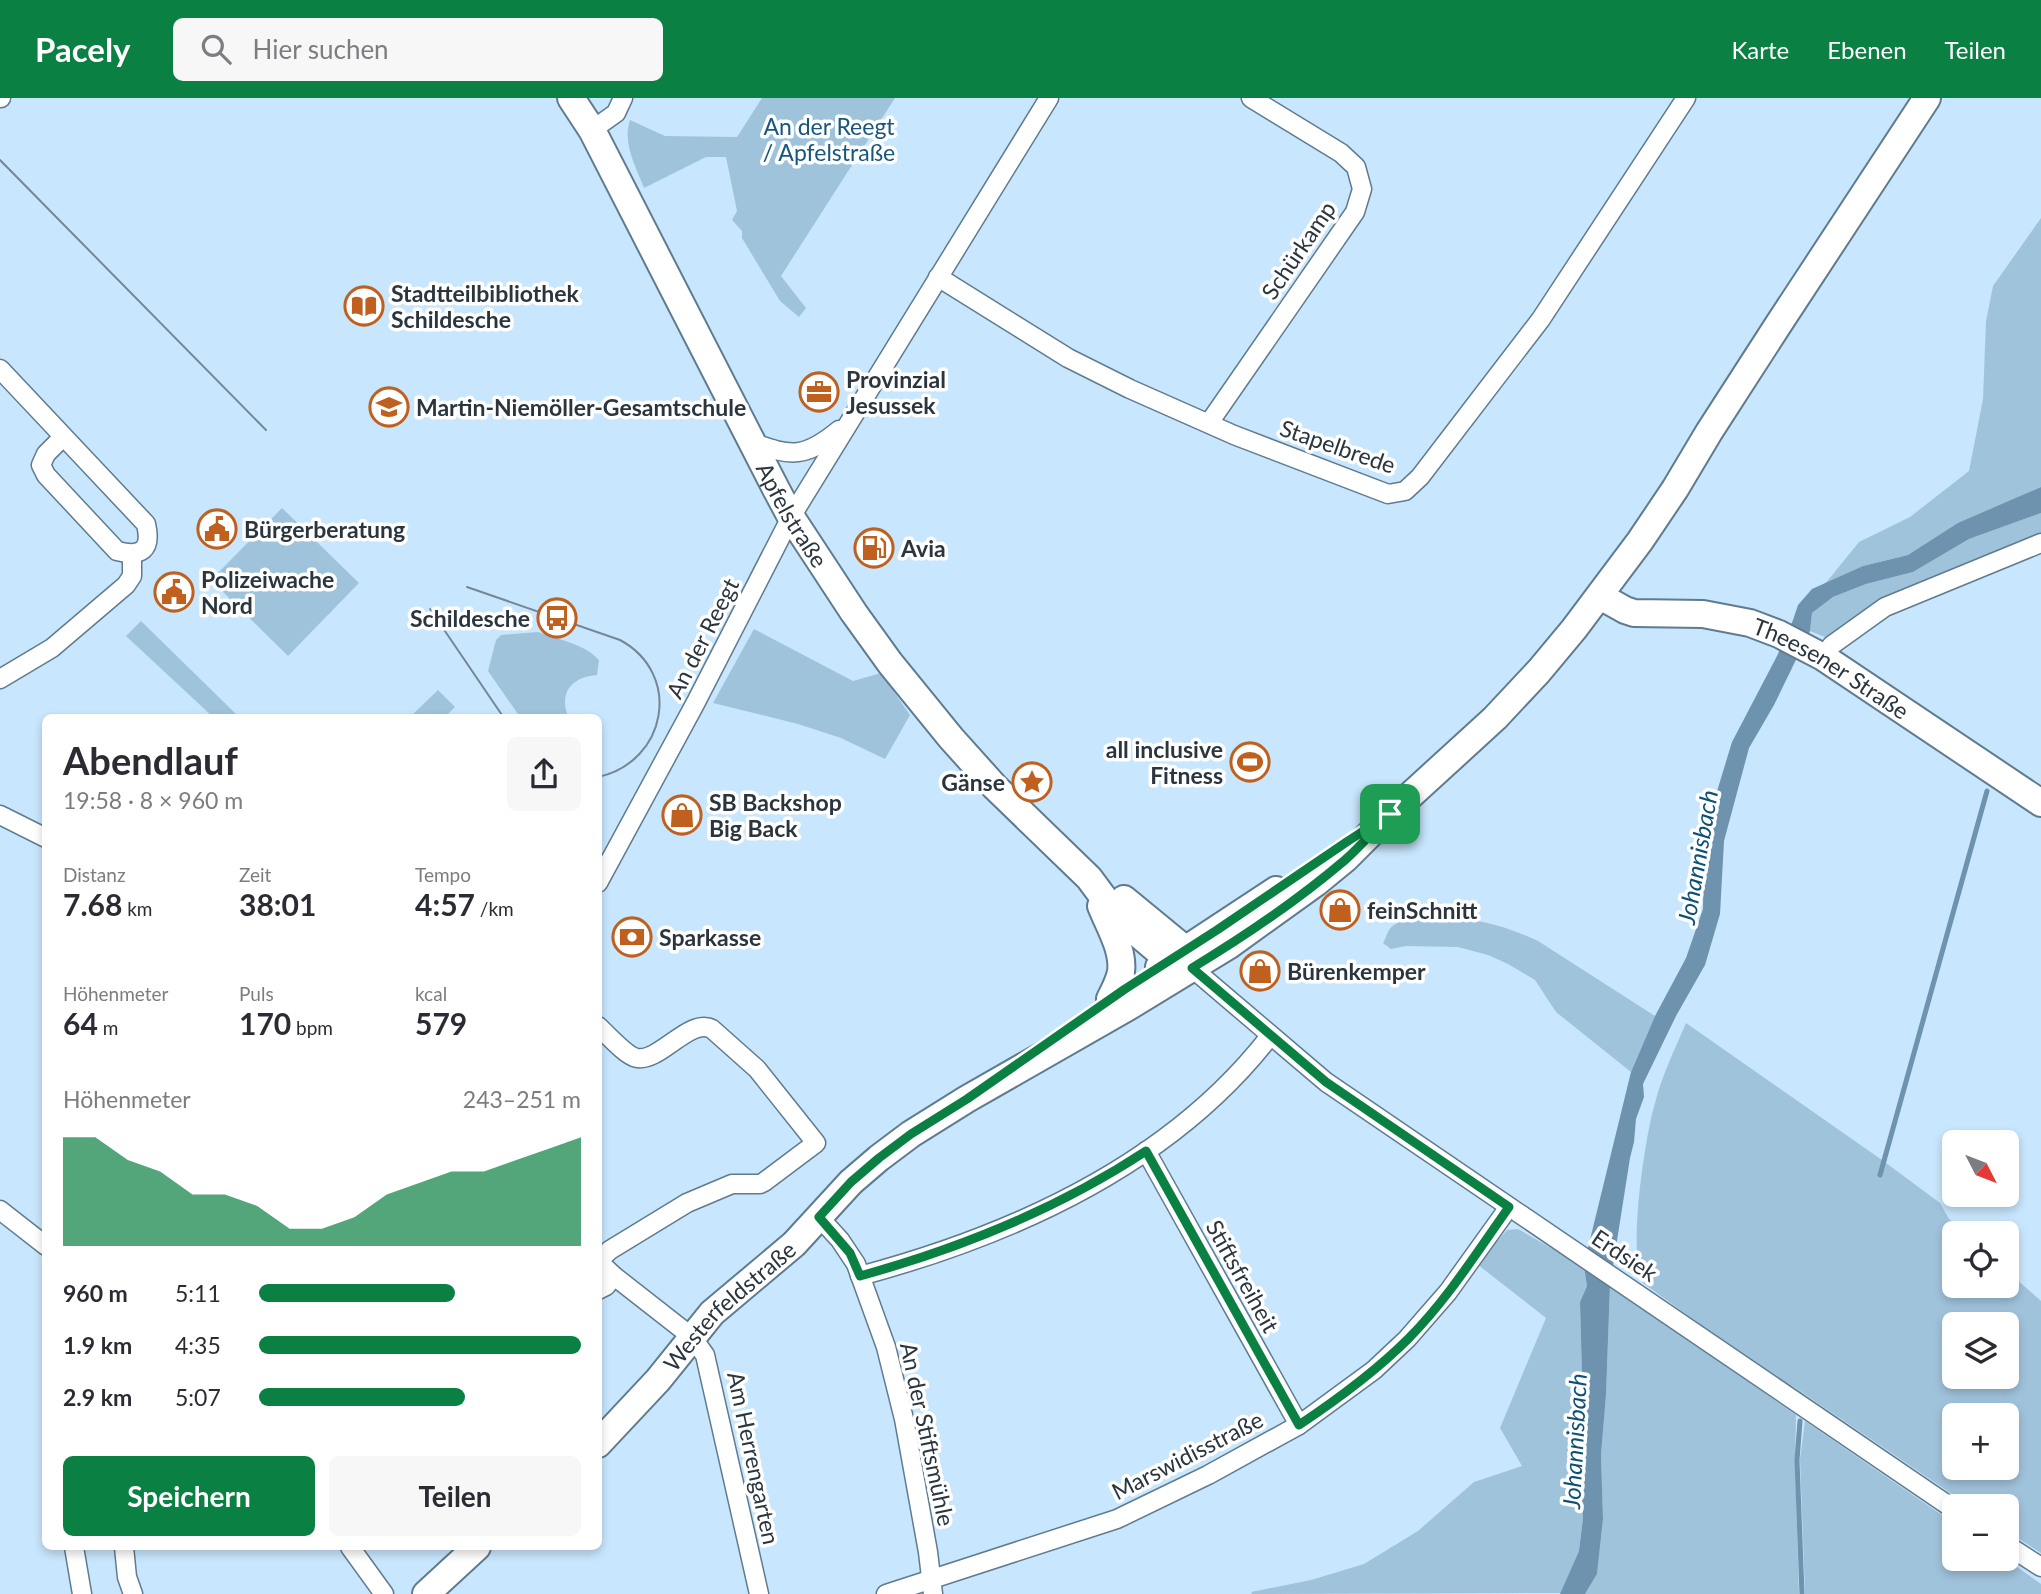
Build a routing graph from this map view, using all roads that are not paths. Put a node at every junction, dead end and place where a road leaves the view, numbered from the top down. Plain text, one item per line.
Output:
1 (572, 98) edge
2 (623, 98) edge
3 (1049, 98) edge
4 (1251, 98) edge
5 (1686, 98) edge
6 (1927, 98) edge
7 (592, 130) junction
8 (938, 276) junction
9 (0, 369) edge
10 (852, 418) junction
11 (1209, 423) junction
12 (64, 437) junction
13 (751, 442) junction
14 (791, 517) junction
15 (2041, 543) edge
16 (131, 555) junction
17 (1600, 596) junction
18 (1823, 657) junction
19 (0, 679) edge
20 (2041, 803) edge
21 (0, 815) edge
22 (42, 836) edge
23 (602, 876) edge
24 (1089, 878) junction
25 (1182, 959) junction
26 (1110, 999) junction
27 (602, 1030) edge
28 (1270, 1036) junction
29 (967, 1099) junction
30 (1146, 1151) junction
31 (1509, 1207) junction
32 (0, 1210) edge
33 (819, 1217) junction
34 (42, 1243) edge
35 (602, 1257) edge
36 (602, 1265) edge
37 (614, 1276) junction
38 (860, 1276) junction
39 (602, 1288) edge
40 (691, 1337) junction
41 (1299, 1425) junction
42 (602, 1440) edge
43 (1942, 1501) edge
44 (75, 1550) edge
45 (124, 1550) edge
46 (352, 1550) edge
47 (474, 1550) edge
48 (2019, 1553) edge
49 (2041, 1567) edge
50 (932, 1587) edge
51 (82, 1594) edge
52 (134, 1594) edge
53 (384, 1594) edge
54 (426, 1594) edge
55 (759, 1594) edge
56 (886, 1594) edge

1 - 7 main road, Apfelstraße
2 - 7 street
3 - 8 street, An der Reegt
4 - 11 street, Schürkamp
5 - 11 street, Stapelbrede
6 - 17 main road, Westerfeldstraße
7 - 13 main road, Apfelstraße
8 - 10 street, An der Reegt
8 - 11 street, Stapelbrede
9 - 12 street
10 - 13 street, An der Reegt
10 - 14 street, An der Reegt
12 - 16 street
12 - 16 street
13 - 14 main road, Apfelstraße
14 - 23 street, An der Reegt
14 - 24 main road, Apfelstraße
15 - 18 street
16 - 19 street
17 - 18 main road, Theesener Straße
17 - 25 main road, Westerfeldstraße
18 - 20 main road, Theesener Straße
21 - 22 street
24 - 25 main road, Apfelstraße
24 - 26 main road
25 - 26 main road, Westerfeldstraße
25 - 28 street
25 - 29 main road, Westerfeldstraße
26 - 29 main road, Westerfeldstraße
27 - 35 street
28 - 30 street
28 - 31 street, Erdsiek
29 - 33 main road, Westerfeldstraße
30 - 38 street
30 - 41 street, Stiftsfreiheit
31 - 41 street, Marswidisstraße
31 - 43 street, Erdsiek
32 - 34 street
33 - 38 street, An der Stiftsmühle
33 - 40 main road, Westerfeldstraße
36 - 37 street, Am Herrengarten
37 - 39 street
37 - 40 street, Am Herrengarten
38 - 50 street, An der Stiftsmühle
40 - 42 main road, Westerfeldstraße
40 - 55 street, Am Herrengarten
41 - 50 street, Marswidisstraße
44 - 51 street
45 - 52 street
46 - 53 street
47 - 54 main road
48 - 49 street
50 - 56 street, Marswidisstraße

